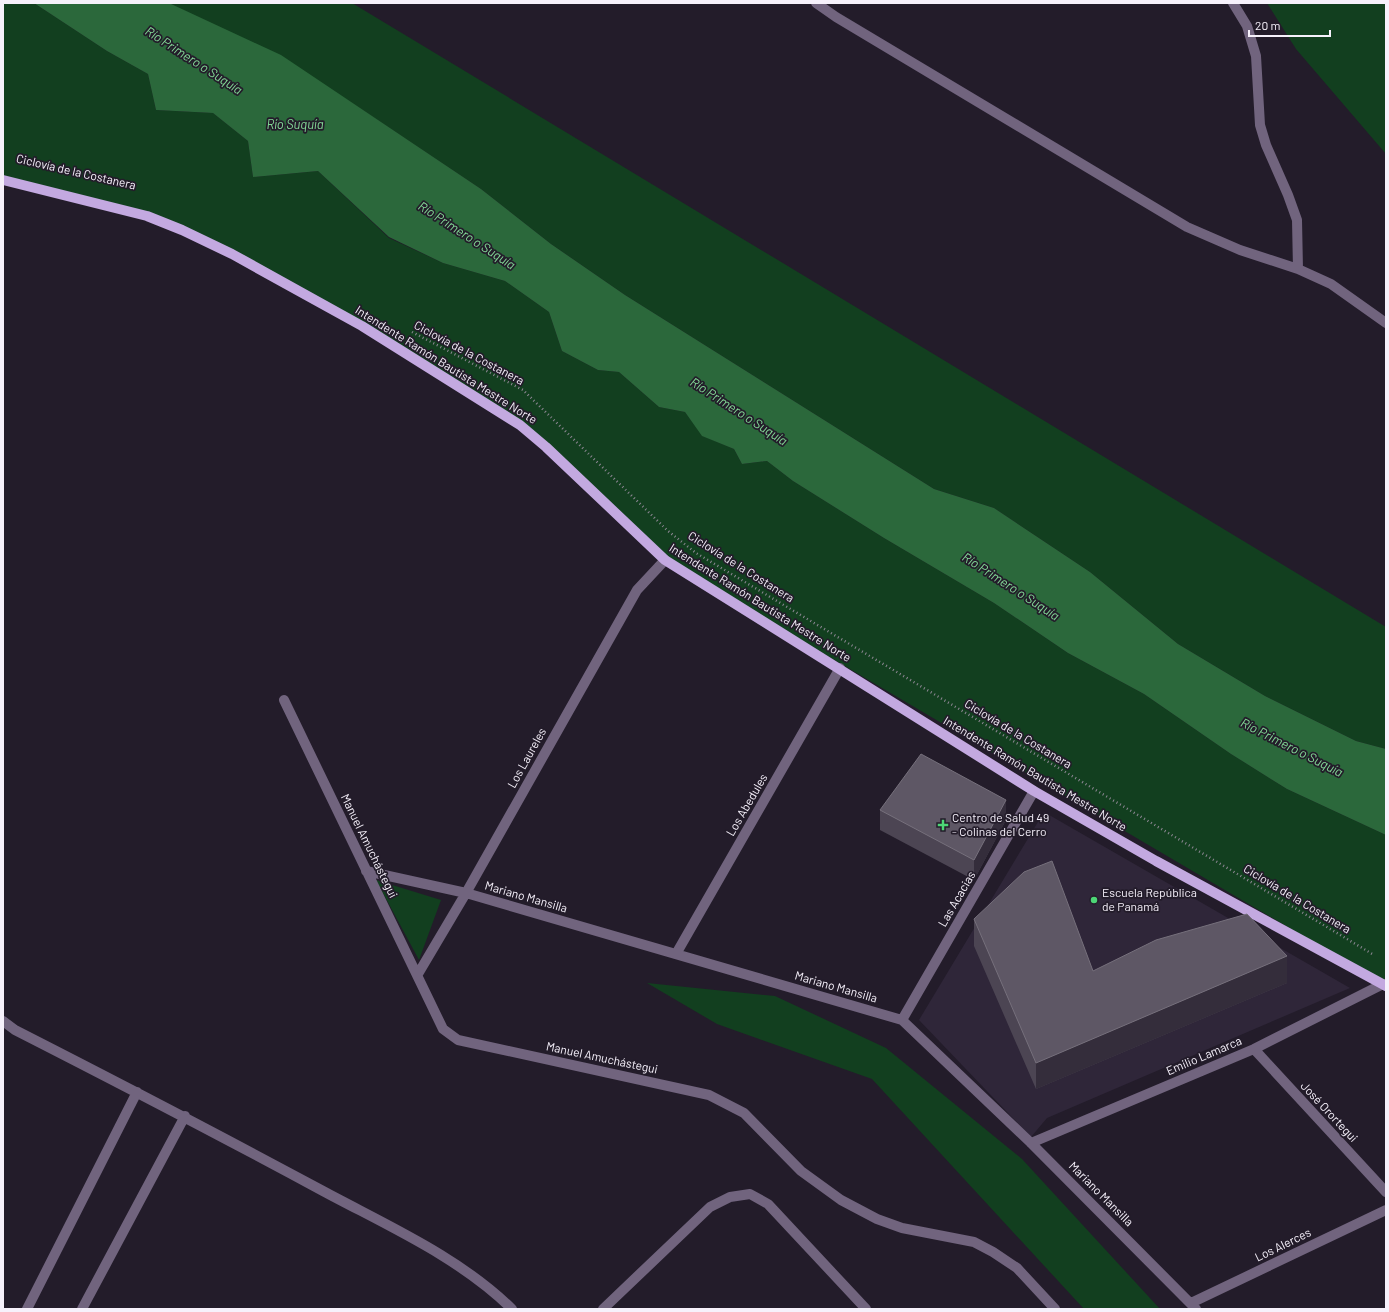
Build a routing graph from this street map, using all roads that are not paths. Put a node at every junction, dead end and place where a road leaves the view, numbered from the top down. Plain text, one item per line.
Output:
1 (816, 3) edge
2 (1233, 3) edge
3 (3, 180) edge
4 (1298, 269) junction
5 (1386, 323) edge
6 (664, 560) junction
7 (840, 668) junction
8 (284, 700) dead end
9 (1034, 791) junction
10 (366, 872) junction
11 (466, 893) junction
12 (676, 954) junction
13 (418, 974) junction
14 (1384, 985) edge
15 (902, 1020) junction
16 (3, 1021) edge
17 (1254, 1049) junction
18 (137, 1092) junction
19 (185, 1116) junction
20 (1031, 1143) junction
21 (1386, 1192) edge
22 (1386, 1210) edge
23 (1194, 1306) edge
24 (26, 1309) edge
25 (82, 1309) edge
26 (512, 1309) edge
27 (603, 1309) edge
28 (866, 1309) edge
29 (1055, 1309) edge

1 - 4 street
2 - 4 street
3 - 6 main road, Intendente Ramón Bautista Mestre Norte
4 - 5 street
6 - 7 main road, Intendente Ramón Bautista Mestre Norte
6 - 11 street, Los Laureles
7 - 9 main road, Intendente Ramón Bautista Mestre Norte
7 - 12 street, Los Abedules
8 - 10 street, Manuel Amuchástegui
9 - 14 main road, Intendente Ramón Bautista Mestre Norte
9 - 15 street, Las Acacias
10 - 11 street, Mariano Mansilla
10 - 13 street, Manuel Amuchástegui
11 - 12 street, Mariano Mansilla
11 - 13 street, Los Laureles
12 - 15 street, Mariano Mansilla
13 - 29 street, Manuel Amuchástegui
14 - 17 street, Emilio Lamarca
15 - 20 street, Mariano Mansilla
16 - 18 street
17 - 20 street, Emilio Lamarca
17 - 21 street, José Orortegui
18 - 19 street
18 - 24 street
19 - 25 street
19 - 26 street
20 - 23 street, Mariano Mansilla
22 - 23 street, Los Alerces
27 - 28 street

